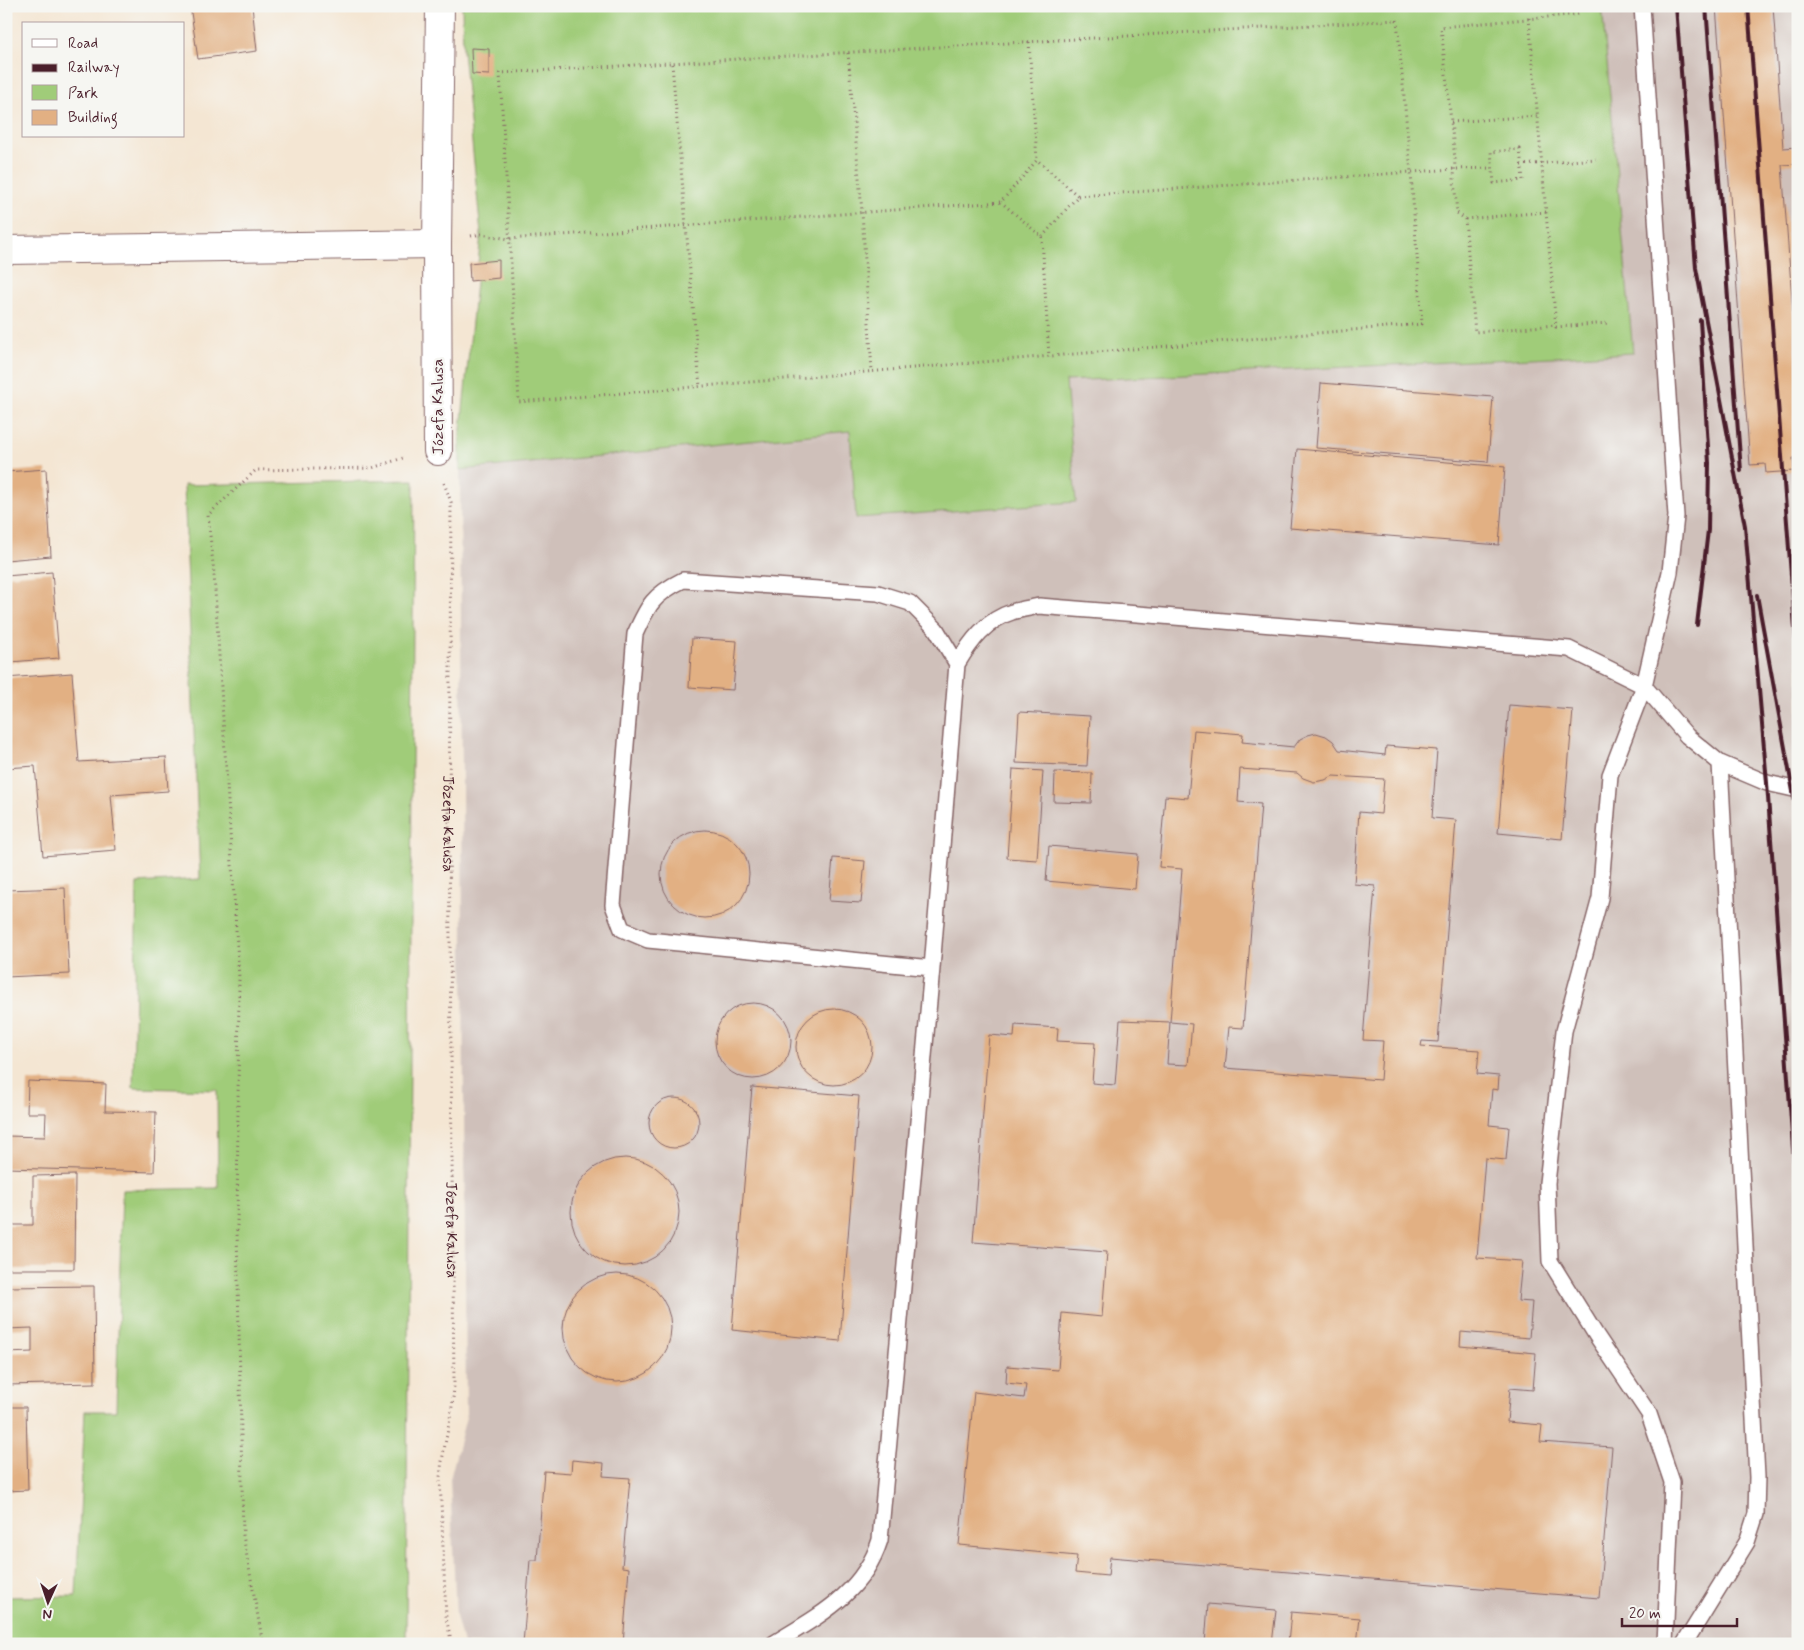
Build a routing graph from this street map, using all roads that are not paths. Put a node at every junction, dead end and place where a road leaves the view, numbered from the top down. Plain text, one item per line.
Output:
1 (440, 6) edge
2 (1642, 6) edge
3 (437, 244) junction
4 (6, 250) edge
5 (438, 451) road end
6 (957, 664) junction
7 (1644, 686) junction
8 (1720, 763) junction
9 (1798, 790) edge
10 (932, 968) junction
11 (773, 1644) edge
12 (1665, 1644) edge
13 (1684, 1644) edge

1 - 3 street, Józefa Kalusa
2 - 7 lane
3 - 4 street
3 - 5 street, Józefa Kalusa
6 - 7 lane
6 - 10 lane
6 - 10 lane
7 - 8 lane
7 - 12 lane
8 - 9 lane
8 - 13 lane
10 - 11 lane

